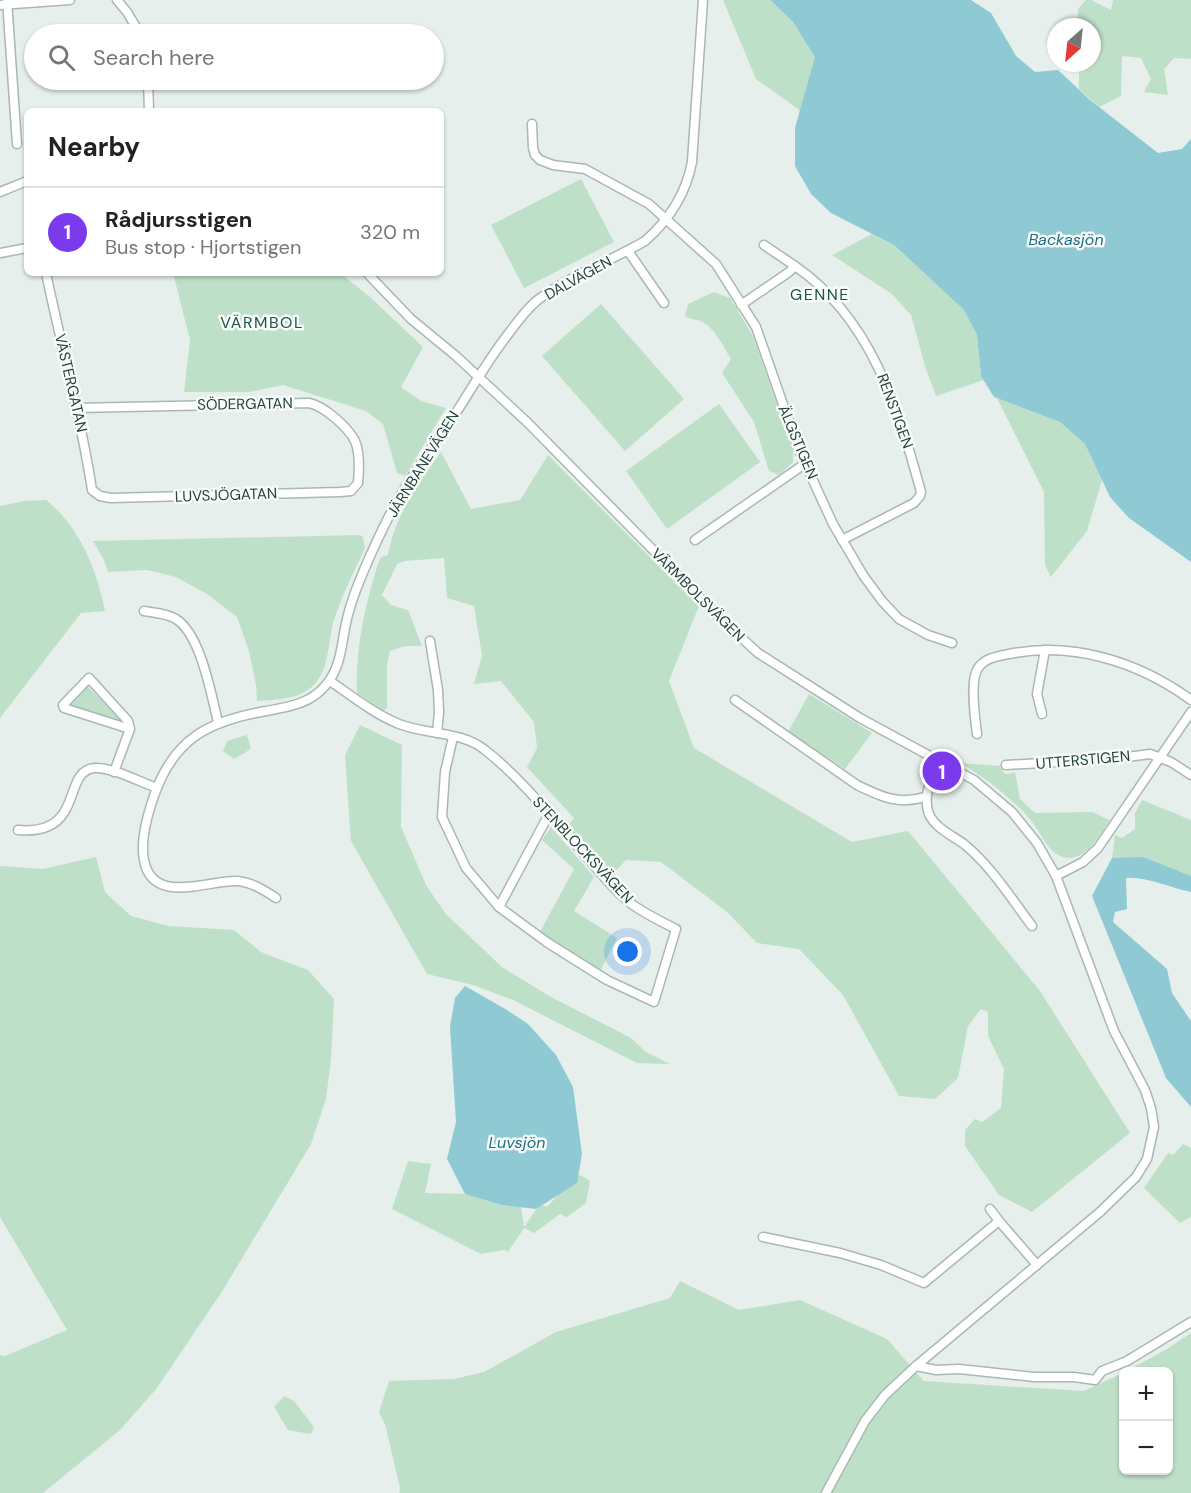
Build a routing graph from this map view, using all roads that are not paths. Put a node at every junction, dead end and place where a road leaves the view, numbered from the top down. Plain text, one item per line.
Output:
1 (70, 0) edge
2 (117, 0) edge
3 (703, 0) edge
4 (5, 3) edge
5 (134, 24) edge
6 (148, 90) edge
7 (149, 108) edge
8 (532, 124) dead end
9 (17, 144) dead end
10 (24, 185) edge
11 (0, 192) edge
12 (666, 219) junction
13 (764, 245) dead end
14 (24, 249) edge
15 (628, 250) junction
16 (0, 253) edge
17 (795, 266) junction
18 (47, 276) edge
19 (370, 276) edge
20 (664, 303) dead end
21 (741, 304) junction
22 (478, 376) junction
23 (75, 408) junction
24 (806, 463) junction
25 (356, 486) joint
26 (94, 493) joint
27 (695, 540) dead end
28 (842, 540) junction
29 (144, 611) dead end
30 (430, 641) dead end
31 (952, 644) dead end
32 (1045, 650) junction
33 (330, 681) junction
34 (735, 700) dead end
35 (1191, 700) edge
36 (1191, 712) edge
37 (1042, 714) dead end
38 (218, 722) junction
39 (130, 729) junction
40 (437, 733) junction
41 (977, 734) dead end
42 (453, 737) junction
43 (1160, 757) junction
44 (939, 761) junction
45 (1006, 765) dead end
46 (114, 772) junction
47 (1191, 775) edge
48 (157, 788) junction
49 (925, 797) junction
50 (549, 814) junction
51 (18, 830) dead end
52 (1056, 876) junction
53 (276, 898) dead end
54 (499, 907) junction
55 (1032, 926) dead end
56 (990, 1209) dead end
57 (999, 1221) junction
58 (763, 1237) dead end
59 (1037, 1265) junction
60 (1191, 1322) edge
61 (916, 1366) junction
62 (826, 1493) edge

1 - 4 street
2 - 5 street
3 - 12 street, DALVÄGEN
4 - 9 street
6 - 7 street
8 - 12 street
10 - 11 street
12 - 15 street, DALVÄGEN
12 - 21 street, ÄLGSTIGEN
13 - 17 street, RENSTIGEN
14 - 16 street
15 - 20 street
15 - 22 street, DALVÄGEN
17 - 21 street
17 - 28 street, RENSTIGEN
18 - 23 street, VÄSTERGATAN
19 - 22 street, VÄRMBOLSVÄGEN
21 - 24 street, ÄLGSTIGEN
22 - 33 street, JÄRNBANEVÄGEN
22 - 44 street, VÄRMBOLSVÄGEN
23 - 25 street, SÖDERGATAN
23 - 26 street, VÄSTERGATAN
24 - 27 street
24 - 28 street, ÄLGSTIGEN
25 - 26 street, LUVSJÖGATAN
28 - 31 street, ÄLGSTIGEN
29 - 38 street
30 - 40 street
32 - 35 street
32 - 37 street
32 - 41 street
33 - 38 street, JÄRNBANEVÄGEN
33 - 40 street, STENBLOCKSVÄGEN
34 - 49 street
36 - 43 street
38 - 48 street, JÄRNBANEVÄGEN
39 - 39 street
39 - 46 street
40 - 42 street, STENBLOCKSVÄGEN
42 - 50 street, STENBLOCKSVÄGEN
42 - 54 street, STENBLOCKSVÄGEN
43 - 45 street, UTTERSTIGEN
43 - 47 street
43 - 52 street
44 - 49 street
44 - 52 street, VÄRMBOLSVÄGEN
46 - 48 street
46 - 51 street
48 - 53 street, JÄRNBANEVÄGEN
49 - 55 street
50 - 54 street
50 - 54 street, STENBLOCKSVÄGEN
52 - 59 street, VÄRMBOLSVÄGEN
56 - 57 street
57 - 58 street
57 - 59 street
59 - 61 street, VÄRMBOLSVÄGEN
60 - 61 street
61 - 62 street, VÄRMBOLSVÄGEN

